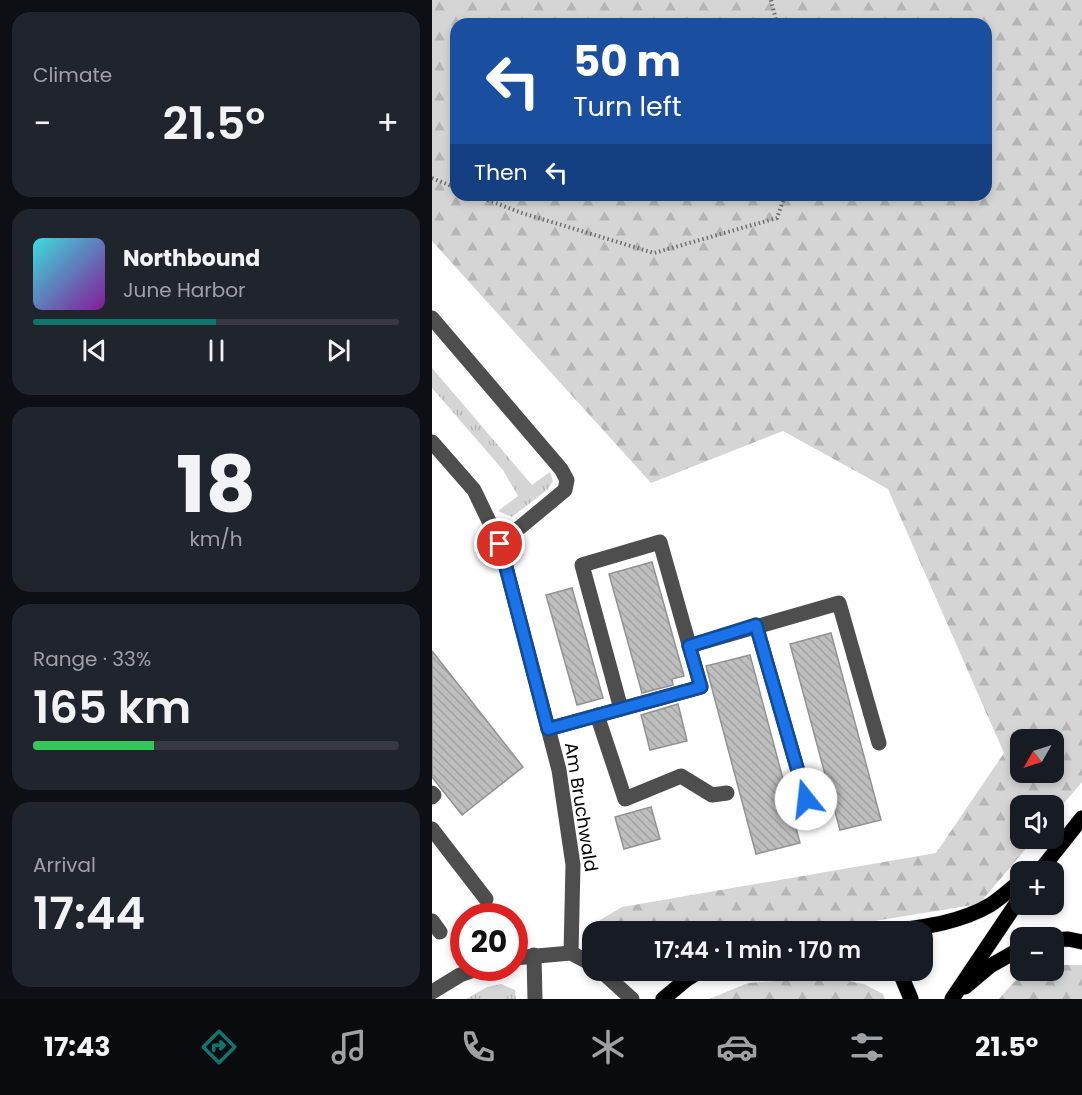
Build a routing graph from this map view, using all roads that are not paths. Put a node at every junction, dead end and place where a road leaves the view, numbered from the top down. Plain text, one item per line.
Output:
1 (432, 318) edge
2 (432, 442) edge
3 (500, 544) junction
4 (756, 625) junction
5 (689, 646) junction
6 (621, 709) junction
7 (597, 715) junction
8 (548, 729) junction
9 (879, 743) dead end
10 (727, 794) dead end
11 (806, 799) dead end
12 (1082, 818) edge
13 (432, 829) edge
14 (1047, 861) edge
15 (1010, 890) edge
16 (486, 899) dead end
17 (1010, 913) edge
18 (933, 925) edge
19 (1064, 939) edge
20 (1082, 942) edge
21 (571, 953) junction
22 (534, 955) junction
23 (1010, 955) edge
24 (528, 956) edge
25 (582, 959) edge
26 (450, 981) edge
27 (612, 981) edge
28 (684, 981) edge
29 (903, 981) edge
30 (432, 992) edge
31 (535, 999) edge
32 (632, 999) edge
33 (663, 999) edge
34 (910, 999) edge
35 (952, 999) edge

1 - 3 street
2 - 3 street, Am Bruchwald
3 - 8 street, Am Bruchwald
4 - 5 street
4 - 9 street
4 - 11 street
5 - 6 street
5 - 6 street
6 - 7 street
7 - 8 street
7 - 10 street
8 - 21 street, Am Bruchwald
12 - 14 main road
13 - 16 street
15 - 18 main road
17 - 35 main road
19 - 20 main road
21 - 22 street
21 - 25 street
22 - 24 street
22 - 31 street
23 - 35 main road
26 - 30 street
27 - 32 street
28 - 33 main road
29 - 34 main road

